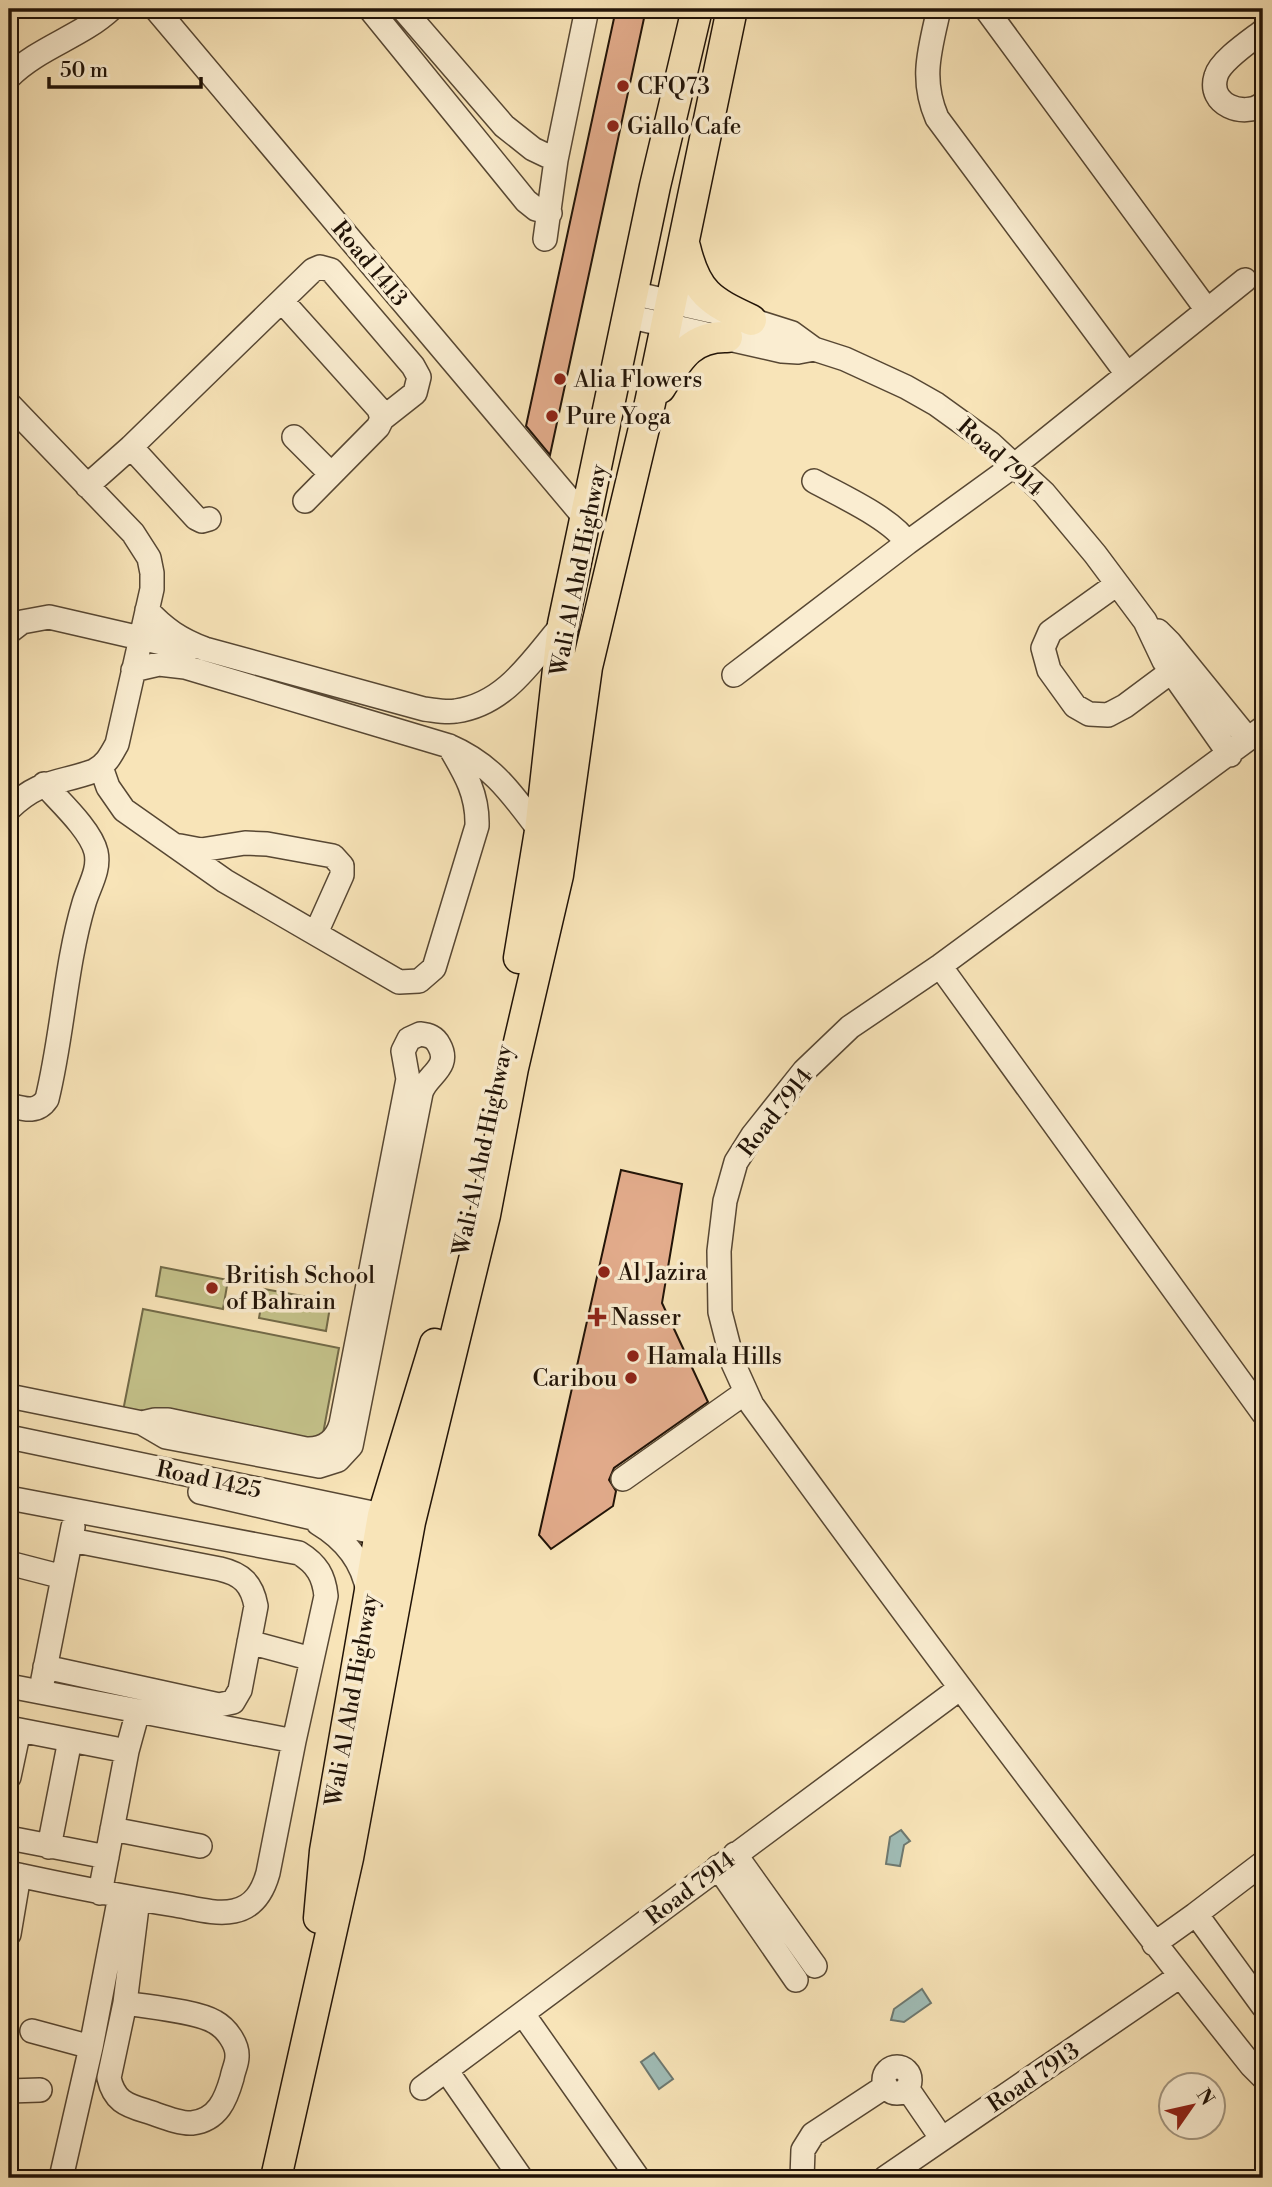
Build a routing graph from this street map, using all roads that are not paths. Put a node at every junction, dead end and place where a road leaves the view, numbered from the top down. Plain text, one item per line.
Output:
1 (111, 9) edge
2 (156, 9) edge
3 (370, 9) edge
4 (403, 9) edge
5 (587, 9) edge
6 (697, 9) edge
7 (716, 9) edge
8 (732, 9) edge
9 (939, 9) edge
10 (986, 9) edge
11 (1263, 31) edge
12 (9, 77) edge
13 (1263, 104) edge
14 (706, 137) junction
15 (556, 160) junction
16 (550, 212) junction
17 (545, 239) dead end
18 (684, 244) junction
19 (1245, 280) dead end
20 (282, 301) junction
21 (630, 304) junction
22 (1207, 310) junction
23 (670, 312) junction
24 (739, 329) junction
25 (1127, 374) junction
26 (650, 403) junction
27 (9, 404) edge
28 (383, 419) junction
29 (293, 437) dead end
30 (131, 447) junction
31 (1016, 464) junction
32 (331, 474) junction
33 (814, 481) dead end
34 (87, 486) junction
35 (304, 501) dead end
36 (585, 518) junction
37 (209, 519) dead end
38 (907, 544) junction
39 (1117, 584) junction
40 (147, 610) junction
41 (1145, 621) junction
42 (563, 624) junction
43 (9, 632) edge
44 (141, 639) junction
45 (205, 649) junction
46 (133, 670) junction
47 (1171, 671) junction
48 (734, 675) dead end
49 (424, 709) junction
50 (1256, 734) edge
51 (417, 736) junction
52 (449, 746) junction
53 (1230, 755) junction
54 (101, 767) junction
55 (44, 784) junction
56 (9, 808) edge
57 (540, 831) junction
58 (234, 845) junction
59 (178, 846) junction
60 (225, 881) junction
61 (316, 933) junction
62 (940, 966) junction
63 (518, 1013) junction
64 (417, 1076) dead end
65 (9, 1105) edge
66 (746, 1392) junction
67 (9, 1396) edge
68 (72, 1409) junction
69 (1263, 1413) edge
70 (109, 1417) junction
71 (9, 1437) edge
72 (9, 1451) edge
73 (61, 1455) junction
74 (98, 1463) junction
75 (624, 1479) dead end
76 (9, 1498) edge
77 (76, 1512) junction
78 (313, 1520) junction
79 (395, 1527) junction
80 (71, 1540) junction
81 (9, 1563) edge
82 (63, 1577) junction
83 (368, 1598) junction
84 (249, 1642) junction
85 (312, 1659) junction
86 (45, 1667) junction
87 (9, 1686) edge
88 (959, 1689) junction
89 (40, 1693) junction
90 (138, 1711) junction
91 (14, 1729) edge
92 (70, 1740) junction
93 (294, 1741) junction
94 (127, 1751) junction
95 (9, 1777) edge
96 (112, 1829) junction
97 (9, 1839) edge
98 (200, 1846) dead end
99 (49, 1847) junction
100 (107, 1857) junction
101 (726, 1861) junction
102 (1263, 1863) edge
103 (14, 1874) edge
104 (119, 1896) junction
105 (1196, 1914) junction
106 (9, 1934) edge
107 (1154, 1944) junction
108 (815, 1966) dead end
109 (1180, 1976) junction
110 (320, 1978) junction
111 (796, 1980) dead end
112 (125, 2003) junction
113 (1263, 2006) edge
114 (523, 2014) junction
115 (32, 2031) dead end
116 (92, 2047) junction
117 (446, 2070) junction
118 (1263, 2077) edge
119 (422, 2088) dead end
120 (40, 2090) dead end
121 (9, 2091) edge
122 (942, 2139) junction
123 (61, 2178) edge
124 (276, 2178) edge
125 (521, 2178) edge
126 (638, 2178) edge
127 (802, 2178) edge
128 (885, 2178) edge

1 - 12 street
2 - 36 street, Road 1413
3 - 16 street
4 - 15 street
5 - 15 street
6 - 21 main road, Wali Al Ahd Highway
7 - 14 main road
8 - 14 main road, Wali Al Ahd Highway
9 - 25 street
10 - 22 street
11 - 13 street
14 - 18 main road, Wali Al Ahd Highway
15 - 16 street
16 - 17 street
18 - 23 main road, Wali Al Ahd Highway
18 - 24 main road
19 - 22 street
20 - 28 street
20 - 28 street
20 - 30 street
21 - 23 street, Road 7914
21 - 36 main road, Wali Al Ahd Highway
22 - 25 street
23 - 24 street, Road 7914
23 - 26 main road, Wali Al Ahd Highway
24 - 26 main road
24 - 31 street, Road 7914
25 - 31 street
26 - 63 main road, Wali Al Ahd Highway
27 - 34 street
28 - 32 street
29 - 32 street
30 - 34 street
30 - 37 street
31 - 38 street
31 - 39 street, Road 7914
32 - 35 street
33 - 38 street
34 - 40 street
36 - 42 main road, Wali Al Ahd Highway
38 - 48 street
39 - 41 street, Road 7914
39 - 47 street
40 - 44 street
40 - 45 street
41 - 47 street, Road 7914
41 - 50 street, Road 7914
42 - 49 street
42 - 57 main road, Wali Al Ahd Highway
43 - 44 street
44 - 45 street
44 - 46 street
45 - 49 street
46 - 51 street
46 - 54 street
47 - 53 street, Road 7914
49 - 51 street
50 - 53 street, Road 7914
51 - 52 street
52 - 57 street
52 - 61 street
53 - 62 street, Road 7914
54 - 55 street
54 - 59 street
55 - 56 street
55 - 65 street
57 - 63 main road, Wali Al Ahd Highway
58 - 59 street
58 - 60 street
58 - 61 street
59 - 60 street
60 - 61 street
62 - 66 street, Road 7914
62 - 69 street
63 - 79 main road, Wali Al Ahd Highway
64 - 70 street
66 - 75 street
66 - 88 street, Road 7914
67 - 68 street
68 - 70 street
68 - 73 street
70 - 74 street
71 - 73 street, Road 1425
72 - 73 street, Road 1425
73 - 74 street, Road 1425
74 - 78 street, Road 1425
74 - 79 street, Road 1425
76 - 77 street
77 - 80 street
77 - 85 street
78 - 79 street, Road 1425
78 - 83 street
79 - 83 main road, Wali Al Ahd Highway
79 - 110 main road, Wali Al Ahd Highway
80 - 82 street
80 - 84 street
81 - 82 street
82 - 86 street
83 - 110 main road, Wali Al Ahd Highway
84 - 85 street
84 - 86 street
85 - 93 street
86 - 89 street
87 - 89 street
88 - 101 street, Road 7914
88 - 107 street, Road 7914
89 - 90 street
90 - 93 street
90 - 94 street
91 - 92 street
91 - 95 street
92 - 94 street
92 - 99 street
93 - 104 street
94 - 96 street
96 - 98 street
96 - 100 street
97 - 99 street
99 - 100 street
100 - 104 street
101 - 108 street
101 - 111 street
101 - 114 street, Road 7914
102 - 105 street
103 - 104 street
103 - 106 street
104 - 112 street
104 - 116 street
105 - 107 street
105 - 113 street
107 - 109 street, Road 7914
109 - 118 street, Road 7914
109 - 122 street, Road 7913
110 - 124 main road, Wali Al Ahd Highway
112 - 112 street
114 - 117 street, Road 7914
114 - 126 street
115 - 116 street
116 - 123 street
117 - 119 street, Road 7914
117 - 125 street
120 - 121 street
122 - 127 street
122 - 128 street, Road 7913

